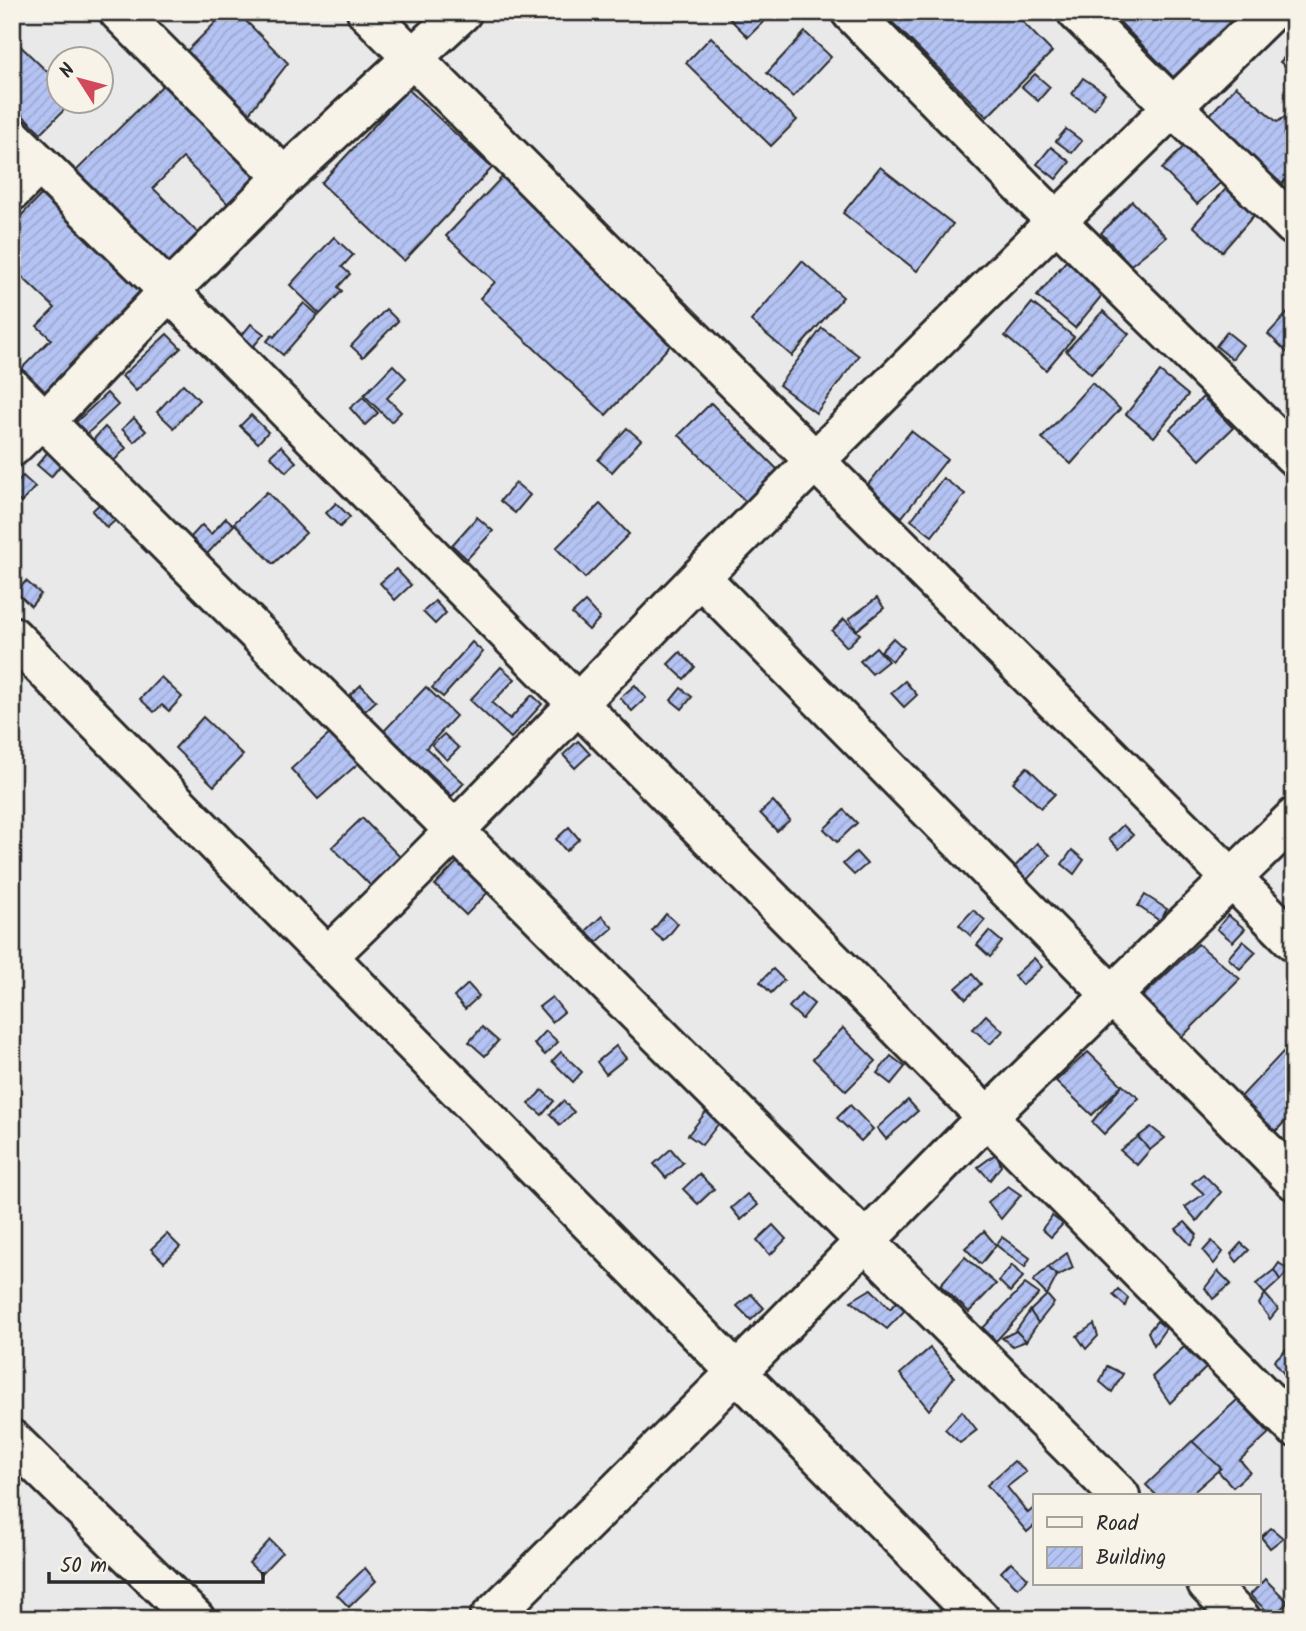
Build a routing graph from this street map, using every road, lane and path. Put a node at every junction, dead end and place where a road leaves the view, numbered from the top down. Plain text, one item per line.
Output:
1 (119, 12) edge
2 (367, 12) edge
3 (462, 12) edge
4 (851, 12) edge
5 (1077, 12) edge
6 (1270, 12) edge
7 (413, 58) junction
8 (1172, 107) junction
9 (12, 137) edge
10 (39, 164) junction
11 (284, 177) junction
12 (12, 191) edge
13 (1056, 221) junction
14 (1294, 226) edge
15 (169, 291) junction
16 (12, 388) edge
17 (43, 417) junction
18 (12, 447) edge
19 (1294, 456) edge
20 (817, 462) junction
21 (701, 577) junction
22 (12, 636) edge
23 (578, 704) junction
24 (1294, 818) edge
25 (454, 831) junction
26 (1232, 878) junction
27 (1294, 941) edge
28 (328, 956) junction
29 (1111, 996) junction
30 (986, 1118) junction
31 (1294, 1180) edge
32 (866, 1241) junction
33 (736, 1373) junction
34 (1294, 1427) edge
35 (12, 1440) edge
36 (1118, 1494) edge
37 (1208, 1586) edge
38 (195, 1619) edge
39 (489, 1619) edge
40 (979, 1619) edge
41 (1241, 1619) edge

1 - 11 street
2 - 7 street
3 - 7 street
4 - 13 street
5 - 8 street
6 - 8 street
7 - 11 street
7 - 20 street
8 - 13 street
8 - 14 street
9 - 10 street
10 - 12 street
10 - 15 street
11 - 15 street
13 - 19 street
13 - 20 street
15 - 17 street
15 - 23 street
16 - 17 street
17 - 18 street
17 - 25 street
20 - 21 street
20 - 26 street
21 - 23 street
21 - 29 street
22 - 28 street
23 - 25 street
23 - 30 street
24 - 26 street
25 - 28 street
25 - 32 street
26 - 27 street
26 - 29 street
28 - 33 street
29 - 30 street
29 - 31 street
30 - 32 street
30 - 34 street
32 - 33 street
32 - 36 street
33 - 39 street
33 - 40 street
35 - 38 street
37 - 41 street

